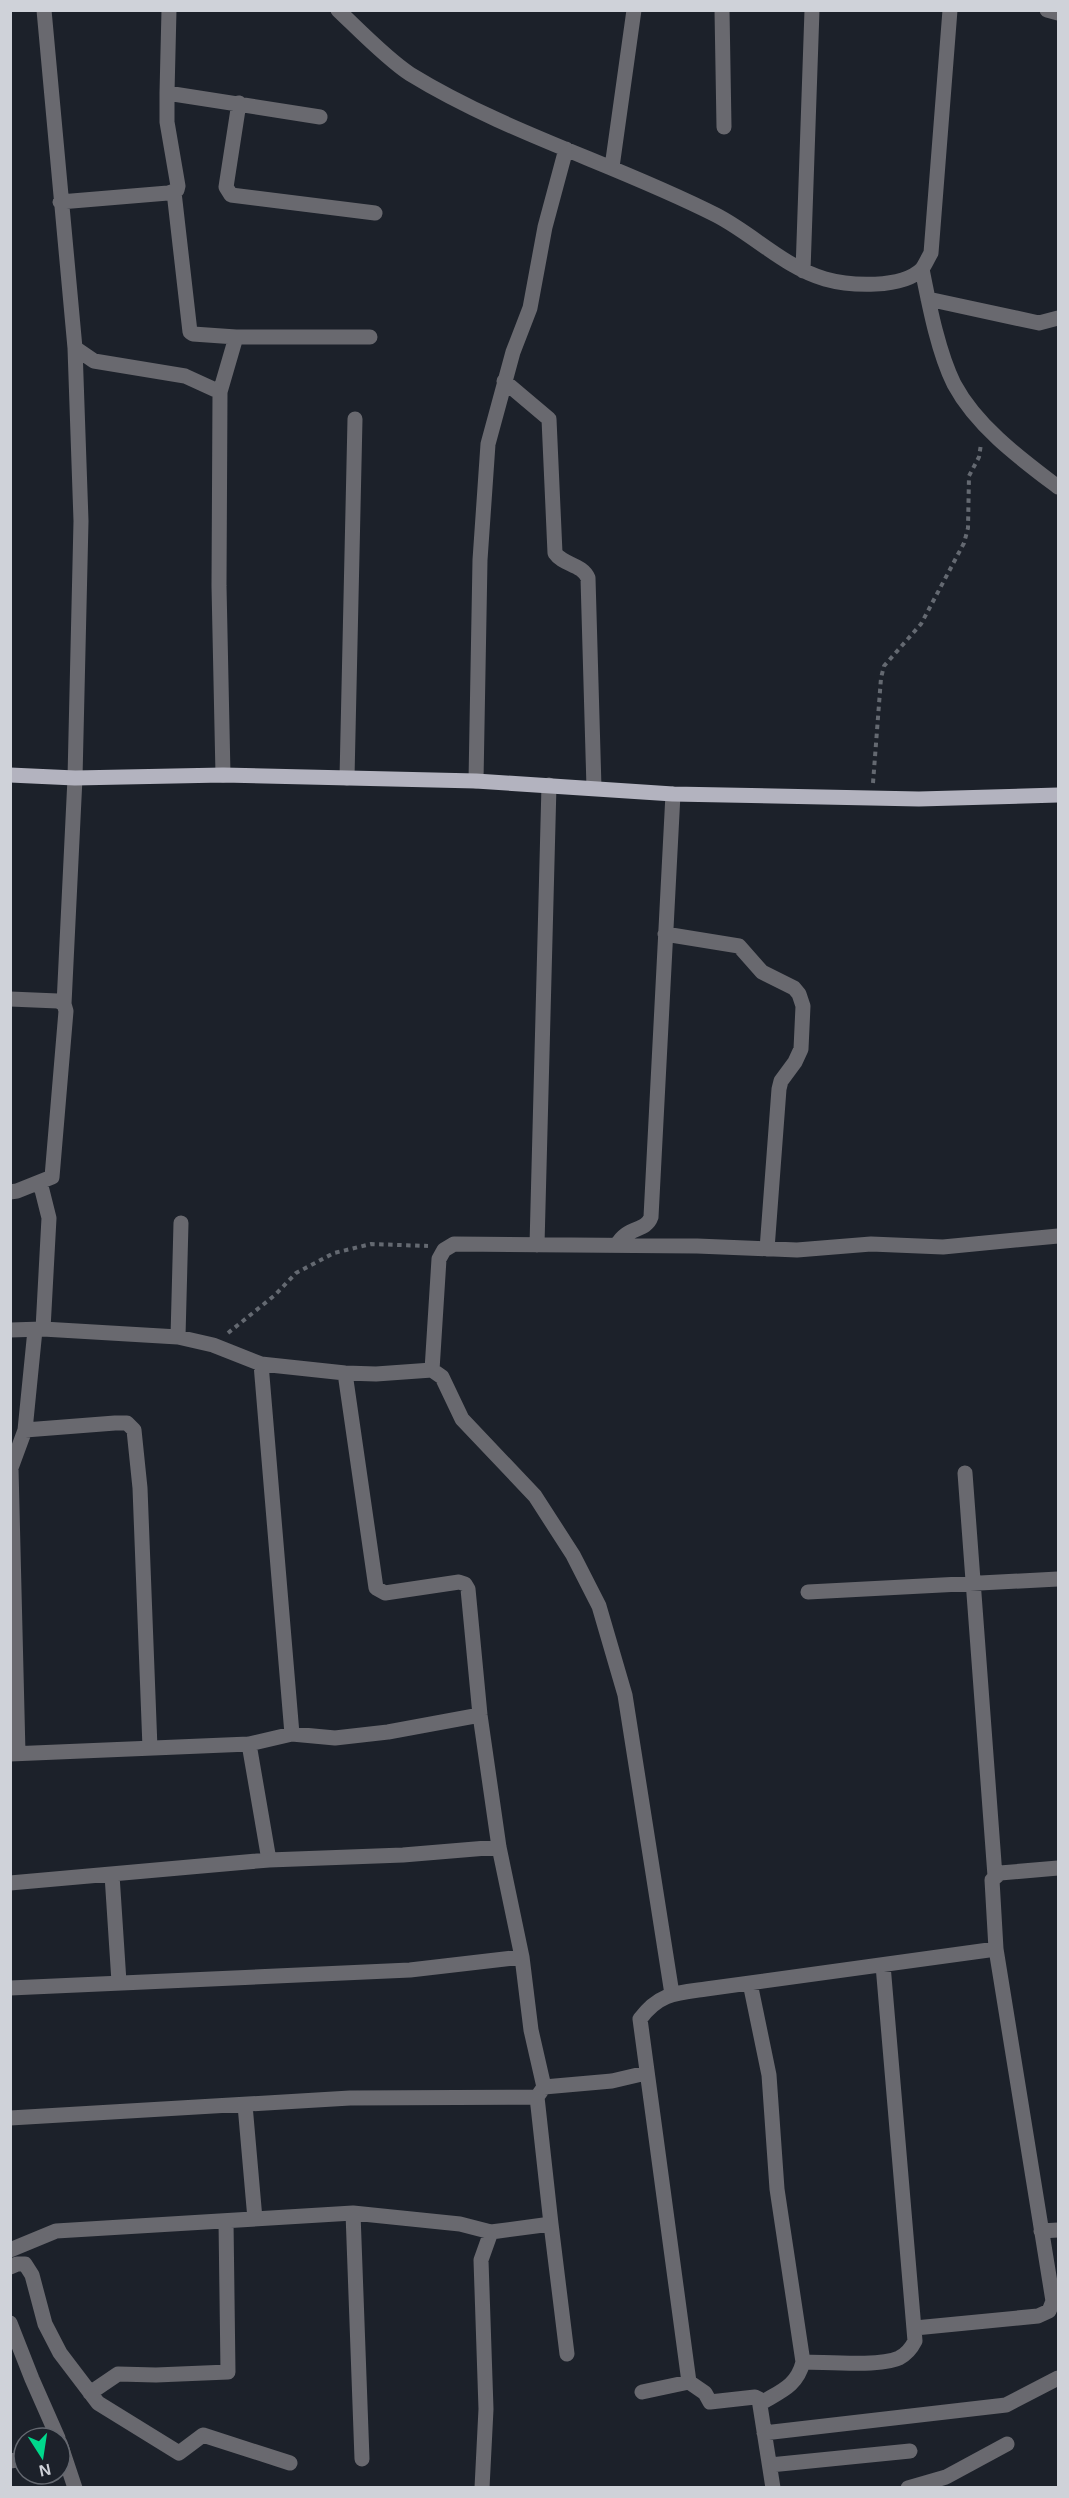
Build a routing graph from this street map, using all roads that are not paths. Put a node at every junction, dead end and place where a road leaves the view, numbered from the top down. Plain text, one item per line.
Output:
1 (44, 10) edge
2 (169, 10) edge
3 (338, 10) edge
4 (634, 10) edge
5 (722, 10) edge
6 (812, 10) edge
7 (950, 10) edge
8 (1047, 10) edge
9 (1059, 14) edge
10 (167, 93) junction
11 (239, 103) junction
12 (320, 117) dead end
13 (724, 127) dead end
14 (566, 149) junction
15 (612, 167) junction
16 (174, 192) junction
17 (60, 202) junction
18 (375, 213) dead end
19 (922, 269) junction
20 (803, 271) junction
21 (928, 299) junction
22 (1059, 318) edge
23 (236, 337) junction
24 (370, 337) dead end
25 (75, 348) junction
26 (504, 381) junction
27 (220, 392) junction
28 (355, 419) dead end
29 (1059, 488) edge
30 (10, 775) edge
31 (224, 775) junction
32 (75, 778) junction
33 (346, 778) junction
34 (476, 781) junction
35 (549, 785) junction
36 (594, 788) junction
37 (672, 794) junction
38 (1059, 795) edge
39 (665, 934) junction
40 (10, 999) edge
41 (64, 1004) junction
42 (40, 1182) junction
43 (10, 1192) edge
44 (181, 1224) dead end
45 (1059, 1236) edge
46 (537, 1245) junction
47 (617, 1245) junction
48 (767, 1250) junction
49 (39, 1329) junction
50 (10, 1330) edge
51 (178, 1337) junction
52 (261, 1364) junction
53 (432, 1370) junction
54 (345, 1372) junction
55 (25, 1430) junction
56 (965, 1473) dead end
57 (1059, 1579) edge
58 (973, 1583) junction
59 (808, 1592) dead end
60 (480, 1715) junction
61 (292, 1734) junction
62 (249, 1744) junction
63 (150, 1748) junction
64 (14, 1754) edge
65 (499, 1847) junction
66 (268, 1860) junction
67 (1059, 1868) edge
68 (112, 1875) junction
69 (995, 1876) junction
70 (10, 1883) edge
71 (996, 1949) junction
72 (522, 1957) junction
73 (883, 1965) junction
74 (119, 1982) junction
75 (750, 1983) junction
76 (10, 1988) edge
77 (672, 1994) junction
78 (646, 2073) junction
79 (540, 2092) junction
80 (245, 2105) junction
81 (10, 2118) edge
82 (353, 2213) junction
83 (255, 2219) junction
84 (226, 2221) junction
85 (551, 2224) junction
86 (1059, 2229) edge
87 (1041, 2231) junction
88 (491, 2232) junction
89 (10, 2250) edge
90 (10, 2267) edge
91 (10, 2323) edge
92 (915, 2328) junction
93 (567, 2354) dead end
94 (803, 2362) junction
95 (1059, 2378) edge
96 (689, 2382) junction
97 (90, 2392) junction
98 (642, 2392) dead end
99 (761, 2403) junction
100 (53, 2426) edge
101 (765, 2433) junction
102 (1007, 2444) dead end
103 (910, 2451) dead end
104 (362, 2458) dead end
105 (290, 2463) dead end
106 (770, 2465) junction
107 (482, 2487) edge
108 (773, 2487) edge
109 (908, 2487) edge

1 - 17 street
2 - 10 street
3 - 14 street
4 - 15 street
5 - 13 street
6 - 20 street
7 - 19 street
8 - 9 street
10 - 11 street
10 - 16 street
11 - 12 street
11 - 18 street
14 - 15 street
14 - 26 street
15 - 20 street
16 - 17 street
16 - 23 street
17 - 25 street
19 - 20 street
19 - 21 street
21 - 22 street
21 - 29 street
23 - 24 street
23 - 27 street
25 - 27 street
25 - 32 street
26 - 34 street
26 - 36 street
27 - 31 street
28 - 33 street
30 - 32 main road
31 - 32 main road
31 - 33 main road
32 - 41 street
33 - 34 main road
34 - 35 main road
35 - 36 main road
35 - 46 street
36 - 37 main road
37 - 38 main road
37 - 39 street
39 - 47 street
39 - 48 street
40 - 41 street
41 - 42 street
42 - 43 street
42 - 49 street
44 - 51 street
45 - 48 street
46 - 47 street
46 - 53 street
47 - 48 street
49 - 50 street
49 - 51 street
49 - 55 street
51 - 52 street
52 - 54 street
52 - 61 street
53 - 54 street
53 - 77 street
54 - 60 street
55 - 63 street
55 - 64 street
56 - 58 street
57 - 58 street
58 - 59 street
58 - 69 street
60 - 61 street
60 - 65 street
61 - 62 street
62 - 63 street
62 - 66 street
63 - 64 street
65 - 66 street
65 - 72 street
66 - 68 street
67 - 69 street
68 - 70 street
68 - 74 street
69 - 71 street
71 - 73 street
71 - 87 street
72 - 74 street
72 - 79 street
73 - 75 street
73 - 92 street
74 - 76 street
75 - 77 street
75 - 94 street
77 - 78 street
78 - 79 street
78 - 96 street
79 - 80 street
79 - 85 street
80 - 81 street
80 - 83 street
82 - 83 street
82 - 88 street
82 - 104 street
83 - 84 street
84 - 89 street
84 - 97 street
85 - 88 street
85 - 93 street
86 - 87 street
87 - 92 street
88 - 107 street
90 - 97 street
91 - 100 street
92 - 94 street
94 - 99 street
95 - 101 street
96 - 98 street
96 - 99 street
97 - 105 street
99 - 101 street
101 - 106 street
102 - 109 street
103 - 106 street
106 - 108 street

